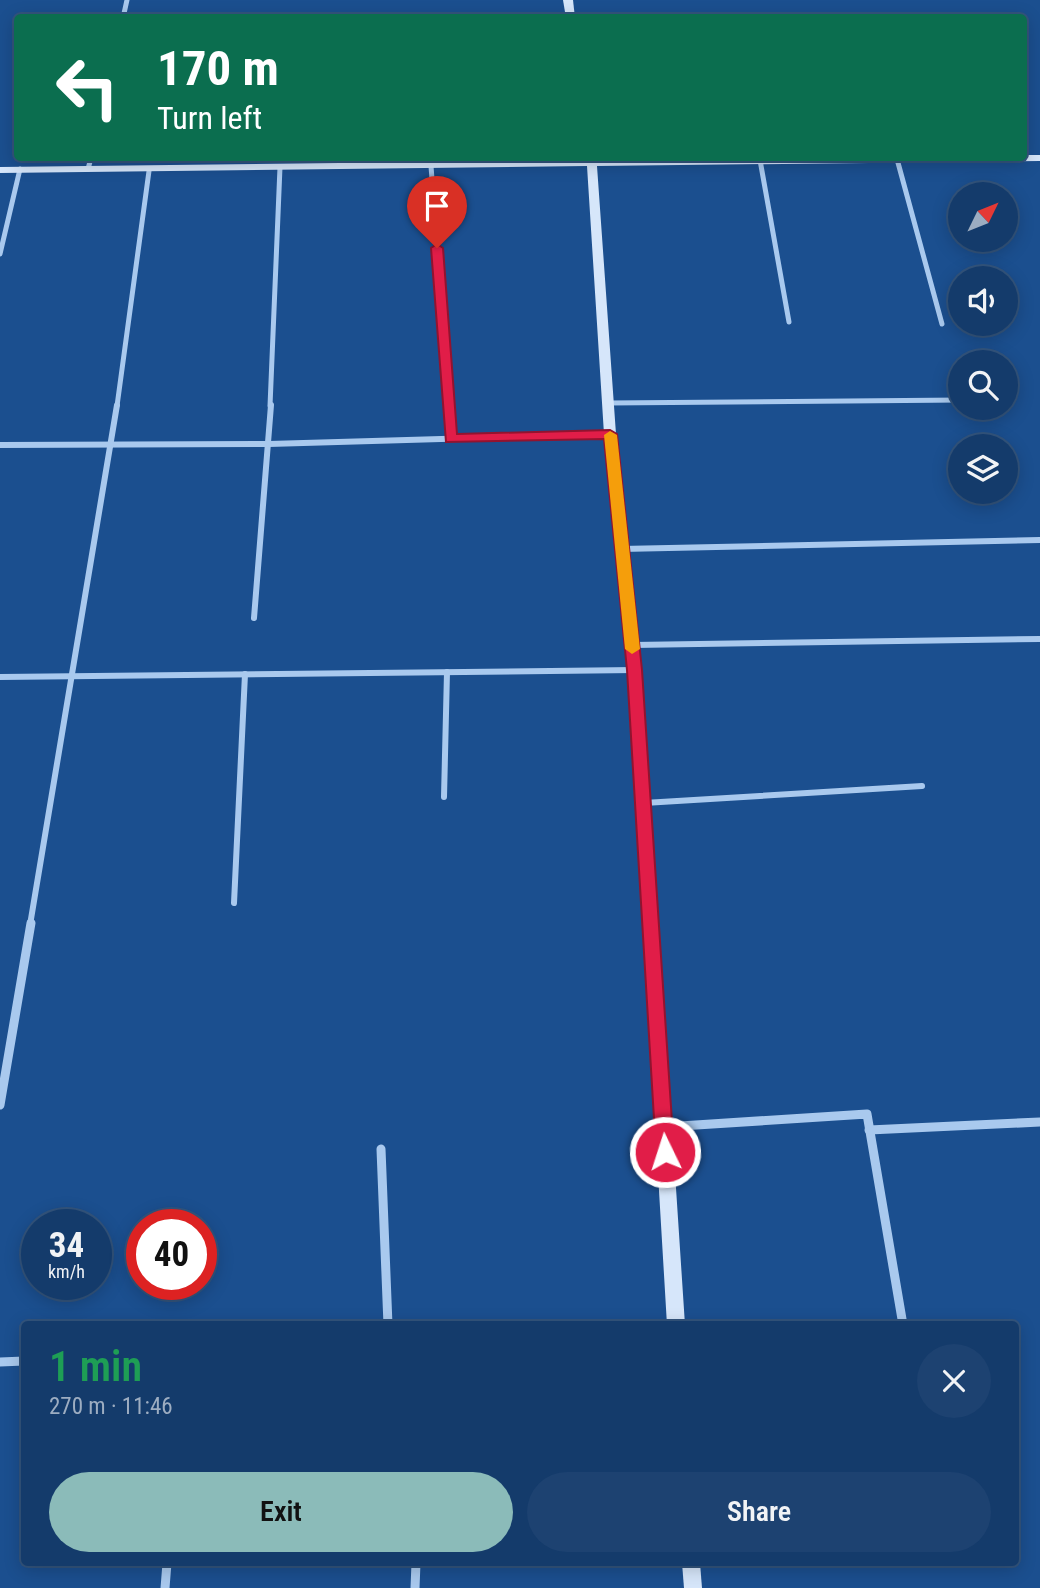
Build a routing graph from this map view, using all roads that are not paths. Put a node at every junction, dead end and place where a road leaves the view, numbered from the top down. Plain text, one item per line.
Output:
1 (90, 161) edge
2 (564, 161) edge
3 (591, 161) edge
4 (760, 161) edge
5 (898, 161) edge
6 (431, 166) junction
7 (280, 167) junction
8 (20, 169) junction
9 (88, 169) junction
10 (0, 170) edge
11 (149, 170) junction
12 (0, 254) edge
13 (789, 322) dead end
14 (942, 324) dead end
15 (948, 400) edge
16 (609, 404) junction
17 (610, 434) junction
18 (451, 439) junction
19 (0, 444) edge
20 (112, 444) junction
21 (269, 444) junction
22 (1040, 540) edge
23 (620, 549) junction
24 (254, 618) dead end
25 (1040, 639) edge
26 (632, 645) junction
27 (635, 670) junction
28 (447, 672) junction
29 (245, 674) junction
30 (74, 676) junction
31 (0, 677) edge
32 (922, 786) dead end
33 (444, 797) dead end
34 (643, 803) junction
35 (234, 903) dead end
36 (0, 1105) edge
37 (1040, 1122) edge
38 (663, 1127) junction
39 (869, 1130) junction
40 (381, 1149) dead end
41 (388, 1321) edge
42 (676, 1321) edge
43 (902, 1321) edge
44 (21, 1361) edge
45 (0, 1362) edge
46 (167, 1566) edge
47 (416, 1566) edge
48 (691, 1566) edge
49 (165, 1588) edge
50 (415, 1588) edge
51 (693, 1588) edge

1 - 9 street
2 - 6 street
3 - 16 street
4 - 13 street
5 - 14 street
6 - 7 street
6 - 18 street
7 - 11 street
7 - 21 street
8 - 9 street
8 - 10 street
8 - 12 street
9 - 11 street
11 - 20 street
15 - 16 street
16 - 17 street
17 - 18 street
17 - 23 street
18 - 21 street
19 - 20 street
20 - 21 street
20 - 30 street
21 - 24 street
22 - 23 street
23 - 26 street
25 - 26 street
26 - 27 street
27 - 28 street
27 - 34 street
28 - 29 street
28 - 33 street
29 - 30 street
29 - 35 street
30 - 31 street
30 - 36 street
32 - 34 street
34 - 38 street
37 - 39 street
38 - 39 street
38 - 42 street
39 - 43 street
40 - 41 street
44 - 45 street
46 - 49 street
47 - 50 street
48 - 51 street

